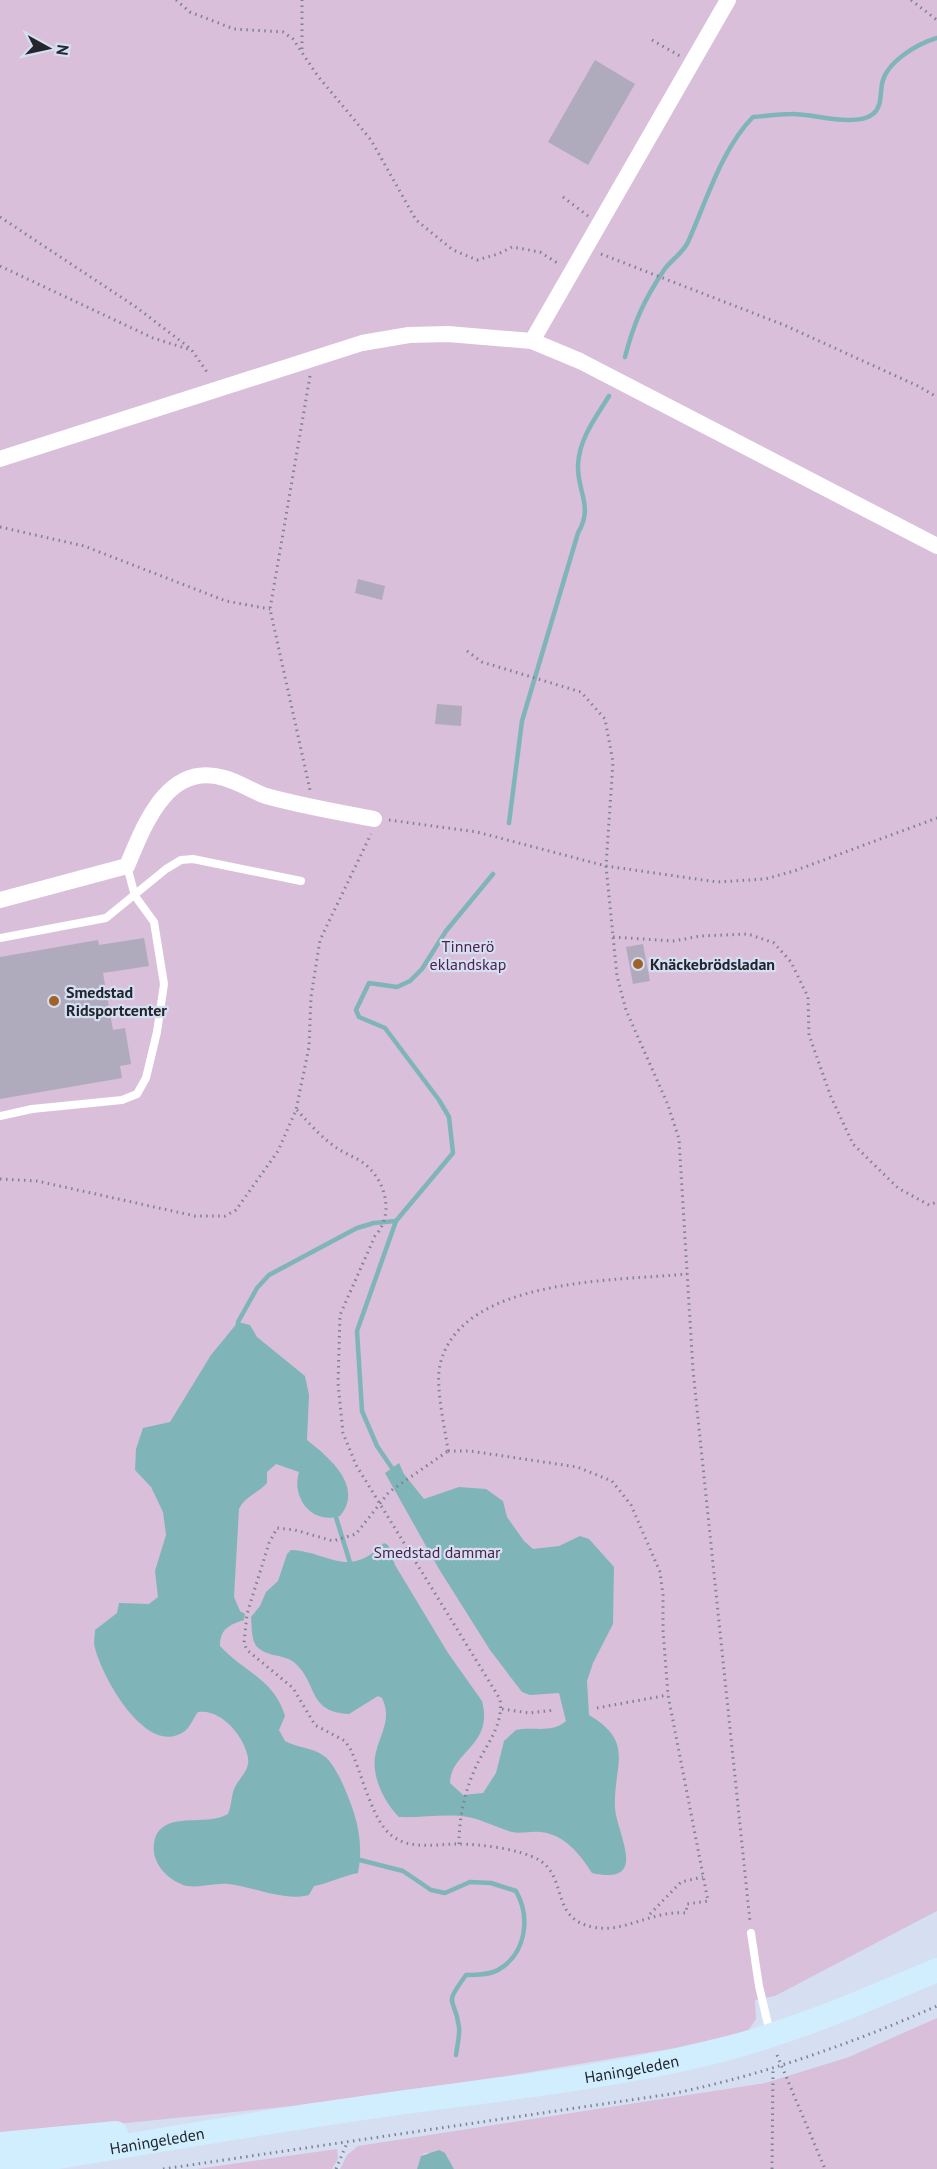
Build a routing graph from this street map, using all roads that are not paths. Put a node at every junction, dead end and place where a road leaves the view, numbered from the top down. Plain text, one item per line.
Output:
1 (728, 0) edge
2 (532, 341) junction
3 (0, 459) edge
4 (937, 546) edge
5 (374, 819) road end
6 (127, 866) junction
7 (301, 881) dead end
8 (135, 896) junction
9 (0, 900) edge
10 (0, 938) edge
11 (0, 1116) edge
12 (752, 1933) road end
13 (937, 1970) edge
14 (771, 2036) junction
15 (313, 2115) junction
16 (0, 2144) edge
17 (0, 2166) edge

1 - 2 street
2 - 3 street
2 - 4 street
5 - 6 street
6 - 8 lane
6 - 9 street
7 - 8 lane
8 - 10 lane
8 - 11 lane
12 - 14 lane
13 - 14 main road, Haningeleden
14 - 15 main road, Haningeleden
15 - 16 main road, Haningeleden
15 - 17 main road, Haningeleden

